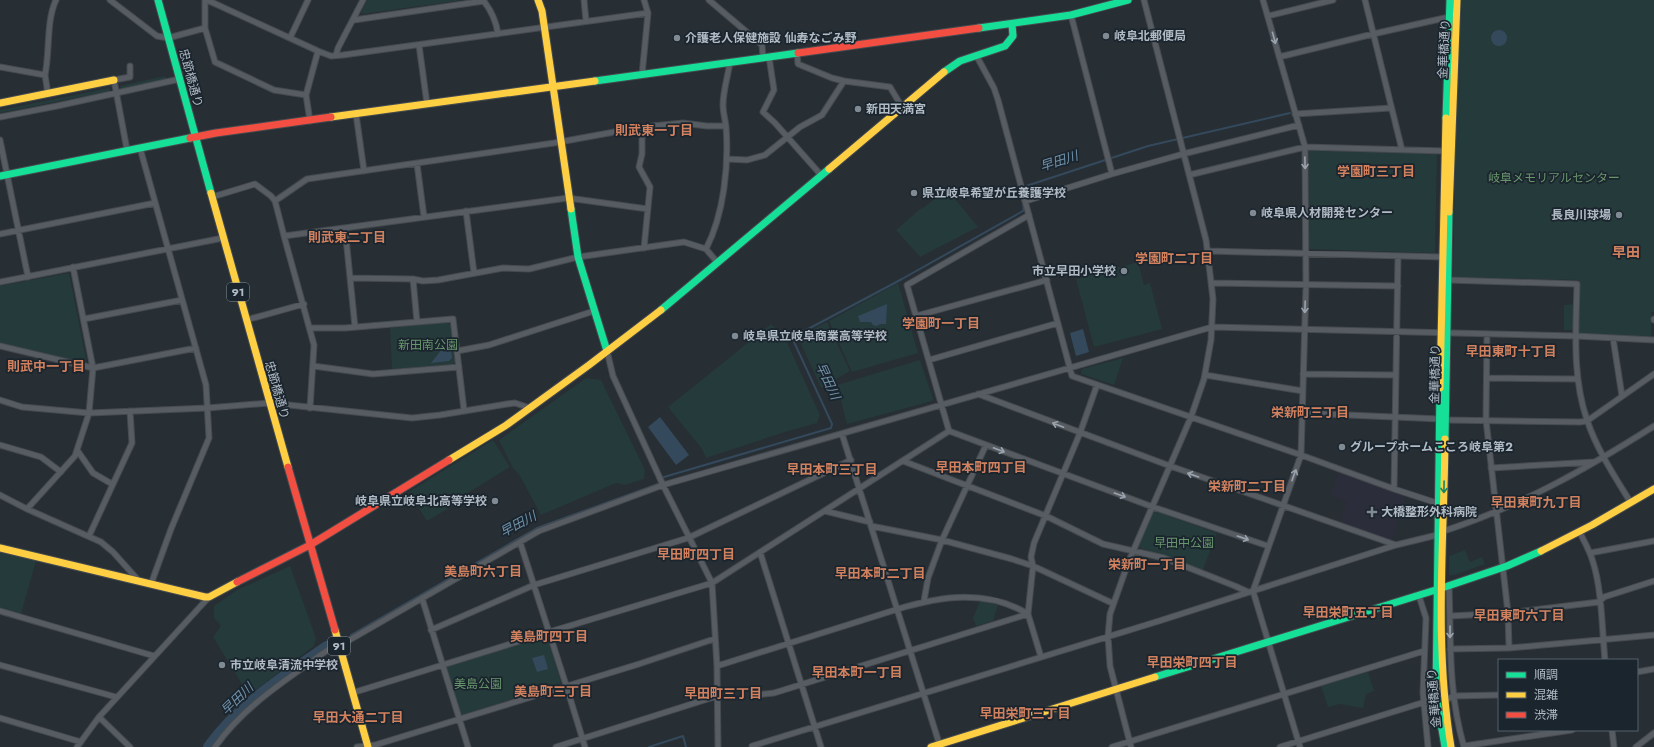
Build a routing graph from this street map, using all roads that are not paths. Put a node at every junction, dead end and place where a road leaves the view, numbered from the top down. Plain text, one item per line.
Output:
1 (56, 0) edge
2 (110, 0) edge
3 (158, 0) edge
4 (206, 0) edge
5 (308, 0) edge
6 (364, 0) edge
7 (538, 0) edge
8 (584, 0) edge
9 (644, 0) edge
10 (709, 0) edge
11 (1128, 0) edge
12 (1144, 0) edge
13 (1263, 0) edge
14 (1333, 0) edge
15 (1365, 0) edge
16 (1450, 0) edge
17 (1457, 0) edge
18 (483, 1) edge
19 (648, 13) junction
20 (1071, 15) junction
21 (1268, 16) junction
22 (1449, 17) junction
23 (354, 20) junction
24 (586, 21) junction
25 (1012, 24) junction
26 (544, 27) junction
27 (205, 28) junction
28 (498, 34) junction
29 (1373, 34) junction
30 (168, 38) junction
31 (290, 38) junction
32 (419, 45) junction
33 (318, 51) junction
34 (796, 53) junction
35 (976, 55) junction
36 (336, 56) junction
37 (766, 57) junction
38 (1279, 57) junction
39 (730, 62) junction
40 (130, 66) dead end
41 (0, 67) edge
42 (45, 75) junction
43 (642, 75) junction
44 (180, 79) junction
45 (114, 80) junction
46 (844, 81) junction
47 (552, 86) junction
48 (116, 92) junction
49 (48, 94) junction
50 (306, 95) junction
51 (0, 103) edge
52 (427, 104) junction
53 (902, 107) junction
54 (1392, 108) junction
55 (356, 114) junction
56 (1295, 114) junction
57 (0, 117) edge
58 (310, 121) junction
59 (726, 126) junction
60 (1298, 126) junction
61 (642, 128) junction
62 (196, 137) junction
63 (786, 137) junction
64 (0, 140) edge
65 (560, 142) junction
66 (140, 148) junction
67 (1304, 148) junction
68 (127, 150) junction
69 (1402, 150) junction
70 (1445, 151) junction
71 (1182, 154) junction
72 (727, 159) junction
73 (417, 164) junction
74 (364, 170) junction
75 (1112, 174) junction
76 (3, 175) edge
77 (821, 175) junction
78 (1189, 175) junction
79 (212, 197) junction
80 (568, 198) junction
81 (275, 201) junction
82 (1026, 201) junction
83 (155, 203) junction
84 (648, 209) junction
85 (466, 211) junction
86 (1029, 215) junction
87 (424, 217) junction
88 (345, 228) junction
89 (18, 230) junction
90 (0, 234) edge
91 (284, 236) junction
92 (223, 238) junction
93 (168, 248) junction
94 (644, 248) junction
95 (706, 248) junction
96 (1208, 251) junction
97 (1306, 254) junction
98 (1398, 256) junction
99 (578, 257) junction
100 (1443, 257) junction
101 (717, 262) junction
102 (74, 268) junction
103 (474, 273) junction
104 (28, 277) junction
105 (351, 278) junction
106 (413, 279) junction
107 (1047, 280) junction
108 (1448, 280) junction
109 (0, 282) edge
110 (1212, 282) junction
111 (1306, 284) junction
112 (1398, 286) junction
113 (182, 300) junction
114 (304, 304) junction
115 (594, 311) junction
116 (916, 316) junction
117 (84, 319) junction
118 (246, 320) junction
119 (417, 322) junction
120 (1058, 323) junction
121 (355, 327) junction
122 (1212, 327) junction
123 (311, 328) junction
124 (1304, 330) junction
125 (1397, 332) junction
126 (1444, 332) junction
127 (1487, 334) junction
128 (1576, 336) junction
129 (1613, 338) junction
130 (1654, 340) edge
131 (0, 346) edge
132 (196, 348) junction
133 (457, 351) junction
134 (607, 351) junction
135 (929, 360) junction
136 (313, 366) junction
137 (459, 367) junction
138 (93, 368) junction
139 (1070, 368) junction
140 (1303, 374) junction
141 (1654, 374) edge
142 (1205, 375) junction
143 (1396, 376) junction
144 (1487, 378) junction
145 (1578, 379) junction
146 (1097, 384) junction
147 (1303, 391) junction
148 (978, 394) junction
149 (1622, 396) junction
150 (0, 400) edge
151 (270, 403) junction
152 (942, 405) junction
153 (207, 408) junction
154 (310, 408) junction
155 (530, 408) junction
156 (464, 410) junction
157 (130, 411) junction
158 (88, 413) junction
159 (1302, 413) junction
160 (1191, 417) junction
161 (1395, 418) junction
162 (1443, 419) junction
163 (1486, 420) junction
164 (1587, 421) junction
165 (1654, 426) edge
166 (949, 431) junction
167 (1080, 433) junction
168 (842, 434) junction
169 (0, 445) edge
170 (986, 445) junction
171 (77, 450) junction
172 (1301, 455) junction
173 (1604, 458) junction
174 (851, 460) junction
175 (903, 461) junction
176 (1597, 462) junction
177 (1170, 466) junction
178 (1491, 468) junction
179 (61, 472) junction
180 (1064, 474) junction
181 (662, 482) junction
182 (112, 484) junction
183 (967, 486) junction
184 (860, 489) junction
185 (1394, 489) junction
186 (1654, 489) edge
187 (0, 495) edge
188 (1437, 503) junction
189 (1631, 503) junction
190 (1283, 506) junction
191 (1153, 507) junction
192 (27, 510) junction
193 (825, 511) junction
194 (1497, 512) junction
195 (1046, 516) junction
196 (870, 524) junction
197 (1444, 531) junction
198 (1579, 531) junction
199 (1436, 535) junction
200 (89, 536) junction
201 (688, 538) junction
202 (942, 540) junction
203 (1654, 541) edge
204 (520, 542) junction
205 (310, 545) junction
206 (1396, 545) junction
207 (1268, 546) junction
208 (0, 548) edge
209 (1133, 551) junction
210 (760, 552) junction
211 (1590, 553) junction
212 (1033, 566) junction
213 (1503, 566) junction
214 (1654, 581) edge
215 (140, 582) junction
216 (712, 583) junction
217 (151, 584) junction
218 (534, 585) junction
219 (1442, 588) junction
220 (1250, 592) junction
221 (1419, 596) junction
222 (209, 597) junction
223 (422, 598) junction
224 (924, 601) junction
225 (1599, 602) junction
226 (1112, 603) junction
227 (898, 609) junction
228 (0, 611) edge
229 (1508, 613) junction
230 (1028, 614) junction
231 (1450, 616) junction
232 (431, 630) junction
233 (548, 632) junction
234 (1654, 635) edge
235 (1108, 636) junction
236 (714, 639) junction
237 (1602, 640) junction
238 (1267, 642) junction
239 (338, 644) junction
240 (788, 644) junction
241 (1509, 648) junction
242 (1450, 649) junction
243 (910, 651) junction
244 (1424, 651) junction
245 (154, 656) junction
246 (1041, 657) junction
247 (1604, 659) edge
248 (0, 665) edge
249 (442, 665) junction
250 (717, 666) junction
251 (1654, 669) edge
252 (1638, 672) edge
253 (800, 685) junction
254 (566, 686) junction
255 (1116, 689) junction
256 (352, 693) junction
257 (924, 694) junction
258 (1283, 694) junction
259 (755, 695) dead end
260 (1498, 695) edge
261 (717, 696) junction
262 (116, 697) junction
263 (1451, 697) junction
264 (1426, 702) junction
265 (99, 717) junction
266 (0, 718) edge
267 (459, 719) junction
268 (815, 728) junction
269 (1566, 731) edge
270 (1612, 731) edge
271 (1654, 733) edge
272 (582, 739) junction
273 (1298, 741) junction
274 (81, 742) junction
275 (1130, 744) edge
276 (216, 746) edge
277 (368, 746) edge
278 (752, 746) edge
279 (940, 746) edge
280 (77, 747) edge
281 (130, 747) edge
282 (357, 747) edge
283 (468, 747) edge
284 (556, 747) edge
285 (585, 747) edge
286 (718, 747) edge
287 (821, 747) edge
288 (931, 747) edge
289 (1112, 747) edge
290 (1280, 747) edge
291 (1300, 747) edge
292 (1428, 747) edge
293 (1445, 747) edge
294 (1451, 747) edge
295 (1464, 747) edge
296 (1614, 747) edge
297 (1636, 747) edge

1 - 42 street
2 - 30 street
3 - 30 street, 91
4 - 27 street
4 - 31 street
5 - 31 street
6 - 23 street
7 - 26 street
8 - 24 street
9 - 19 street
10 - 37 street
11 - 20 street
12 - 71 street
13 - 21 street
14 - 21 street
15 - 29 street
16 - 22 street, 金華橋通り
17 - 108 street, 金華橋通り
18 - 23 street
18 - 28 street
19 - 24 street
19 - 43 street
20 - 25 street
20 - 75 street
21 -> 38 street
22 - 29 street
22 - 70 street, 金華橋通り
23 - 36 street
24 - 26 street
25 - 34 street
25 - 35 street
26 - 28 street
26 - 47 street
27 - 30 street
27 - 50 street
28 - 32 street
29 - 38 street
29 - 54 street
30 - 44 street, 忠節橋通り / 91
31 - 33 street
32 - 36 street
32 - 52 street
33 - 36 street
33 - 50 street
34 - 37 street
34 - 46 street
35 - 53 street
35 - 82 street
37 - 39 street
37 - 63 street
38 - 56 street
39 - 43 street
39 - 59 street
40 - 45 street
41 - 42 street
42 - 49 street
43 - 47 street
44 - 48 street
44 - 62 street, 忠節橋通り / 91
45 - 48 street
45 - 49 street
46 - 53 street
46 - 63 street
47 - 52 street
47 - 65 street
48 - 57 street
48 - 68 street
49 - 51 street
50 - 58 street
52 - 55 street
53 - 77 street
54 - 56 street
54 - 69 street
55 - 58 street
55 - 74 street
56 - 60 street
58 - 62 street
59 - 61 street
59 - 72 street
60 - 67 street
60 - 71 street
61 - 65 street
61 - 84 street
62 - 66 street
62 - 79 street, 忠節橋通り / 91
63 - 72 street
63 - 77 street
64 - 76 street
65 - 73 street
65 - 80 street
66 - 68 street
66 - 83 street
67 - 69 street
67 - 78 street
67 -> 97 street
68 - 76 street
69 - 70 street
70 - 100 street, 金華橋通り
71 - 75 street
71 - 78 street
72 - 95 street
73 - 74 street
73 - 87 street
74 - 81 street
75 - 82 street
76 - 89 street
77 - 101 street
78 - 96 street
79 - 81 street
79 - 92 street, 忠節橋通り / 91
80 - 84 street
80 - 85 street
80 - 99 street
81 - 91 street
82 - 86 street
83 - 89 street
83 - 93 street
84 - 94 street
85 - 87 street
85 - 103 street
86 - 107 street
86 - 116 street
87 - 88 street
88 - 91 street
88 - 105 street
89 - 90 street
89 - 104 street
91 - 114 street
92 - 93 street
92 - 118 street, 忠節橋通り / 91
93 - 102 street
93 - 113 street
94 - 95 street
94 - 99 street
95 - 101 street
96 - 97 street
96 - 110 street
97 - 98 street
97 - 111 street
98 - 100 street
98 - 112 street
99 - 103 street
99 - 115 street
100 - 126 street, 金華橋通り
101 - 134 street
102 - 104 street
102 - 117 street
103 - 106 street
104 - 109 street
105 - 106 street
105 - 121 street
106 - 119 street
107 - 116 street
107 - 120 street
108 - 126 street, 金華橋通り
108 - 128 street
110 - 111 street
110 - 122 street
111 - 112 street
111 -> 124 street
112 - 125 street
113 - 117 street
113 - 132 street
114 - 118 street
114 - 123 street
115 - 133 street
115 - 134 street
116 - 135 street
117 - 138 street
118 - 151 street, 忠節橋通り / 91
119 - 121 street
119 - 133 street
120 - 135 street
120 - 139 street
121 - 123 street
122 - 124 street
122 - 139 street
122 - 142 street
123 - 136 street
124 - 125 street
124 - 140 street
125 - 126 street
125 - 143 street
126 - 127 street
126 - 162 street, 金華橋通り
127 - 128 street
127 - 144 street
128 - 129 street
128 - 145 street
129 - 130 street
129 - 149 street
131 - 138 street
132 - 138 street
132 - 153 street
133 - 137 street
134 - 155 street
134 - 181 street
135 - 152 street
136 - 137 street
136 - 154 street
137 - 156 street
138 - 158 street
139 - 146 street
139 - 148 street
140 - 143 street
140 - 147 street
141 - 149 street
142 - 147 street
142 - 160 street
143 - 161 street
144 - 145 street
144 - 163 street
145 - 164 street
146 - 160 street
146 - 167 street
147 - 159 street
148 - 152 street
167 -> 148 street
149 - 164 street
150 - 158 street
151 - 153 street
151 - 154 street
151 - 205 street, 忠節橋通り / 91
152 - 166 street
152 - 168 street
153 - 157 street
153 - 217 street
154 - 156 street
155 - 156 street
155 - 205 street
157 - 158 street
157 - 182 street
158 - 171 street
159 - 161 street
159 - 172 street
160 - 172 street
160 - 177 street
161 - 162 street
161 - 185 street
162 - 163 street
162 - 188 street, 金華橋通り
162 -> 197 street, 金華橋通り
163 - 164 street
163 - 178 street
164 - 173 street
165 - 173 street
166 - 170 street
166 - 175 street
167 - 177 street
167 - 180 street
168 - 174 street
168 - 181 street
169 - 179 street
170 -> 180 street
170 - 183 street
171 - 179 street
171 - 182 street
172 - 185 street
190 -> 172 street
173 - 176 street
173 - 189 street
174 - 184 street
174 - 201 street
175 - 183 street
175 - 184 street
176 - 178 street
176 - 194 street
190 -> 177 street
177 - 191 street
178 - 194 street
179 - 192 street
180 -> 191 street
180 - 195 street
181 - 201 street
181 - 204 street
182 - 200 street
183 - 195 street
183 - 202 street
184 - 193 street
184 - 196 street
185 - 188 street
186 - 189 street
187 - 192 street
188 - 199 street, 金華橋通り
189 - 198 street
190 - 206 street
190 - 207 street
191 -> 207 street
191 - 209 street
192 - 200 street
193 - 196 street
193 - 210 street
194 - 197 street
194 - 213 street
195 - 209 street
195 - 212 street
196 - 202 street
196 - 227 street
197 - 219 street, 金華橋通り
198 - 211 street
198 - 213 street
199 - 206 street
199 - 219 street, 金華橋通り
200 - 215 street
201 - 216 street
201 - 218 street
202 - 212 street
202 - 224 street
203 - 211 street
204 - 218 street
204 - 223 street
205 - 222 street
205 - 239 street, 忠節橋通り / 91
206 - 220 street
207 - 220 street
208 - 215 street
209 - 220 street
209 - 226 street
210 - 216 street
210 - 240 street
211 - 225 street
212 - 226 street
212 - 230 street
213 - 219 street
213 - 229 street
214 - 225 street
215 - 217 street
216 - 233 street
216 - 236 street
217 - 222 street
218 - 232 street
218 - 233 street
219 - 221 street
219 - 231 street
219 - 293 street, 金華橋通り
219 - 294 street, 金華橋通り
220 - 235 street
220 - 238 street
221 - 238 street
221 - 244 street
222 - 245 street
223 - 232 street
223 - 239 street
224 - 227 street
224 - 230 street
225 - 229 street
225 - 237 street
226 - 235 street
227 - 240 street
227 - 243 street
228 - 245 street
229 - 231 street
229 - 241 street
230 - 243 street
230 - 246 street
231 -> 242 street
232 - 249 street
233 - 249 street
233 - 254 street
234 - 237 street
235 - 246 street
235 - 255 street
236 - 250 street
236 - 254 street
237 - 241 street
237 - 247 street
238 - 255 street
238 - 258 street
239 - 256 street, 忠節橋通り / 91
239 - 276 street
240 - 250 street
240 - 253 street
241 - 242 street
242 - 263 street
243 - 253 street
243 - 257 street
244 - 258 street
244 - 264 street
245 - 262 street
246 - 257 street
248 - 262 street
249 - 256 street
249 - 267 street
250 - 261 street
251 - 252 street
253 - 259 street
253 - 268 street
254 - 267 street
254 - 272 street
255 - 275 street
255 - 279 street
256 - 277 street, 忠節橋通り / 91
257 - 268 street
257 - 279 street
258 - 273 street
258 - 275 street
260 - 263 street
261 - 272 street
261 - 286 street
262 - 265 street
263 - 295 street
264 - 273 street
264 - 292 street
265 - 274 street
265 - 281 street
266 - 274 street
267 - 277 street
267 - 283 street
268 - 278 street
268 - 287 street
269 - 295 street
270 - 296 street
271 - 297 street
272 - 284 street
272 - 285 street
273 - 290 street
273 - 291 street
274 - 280 street
275 - 289 street
277 - 282 street
279 - 288 street

